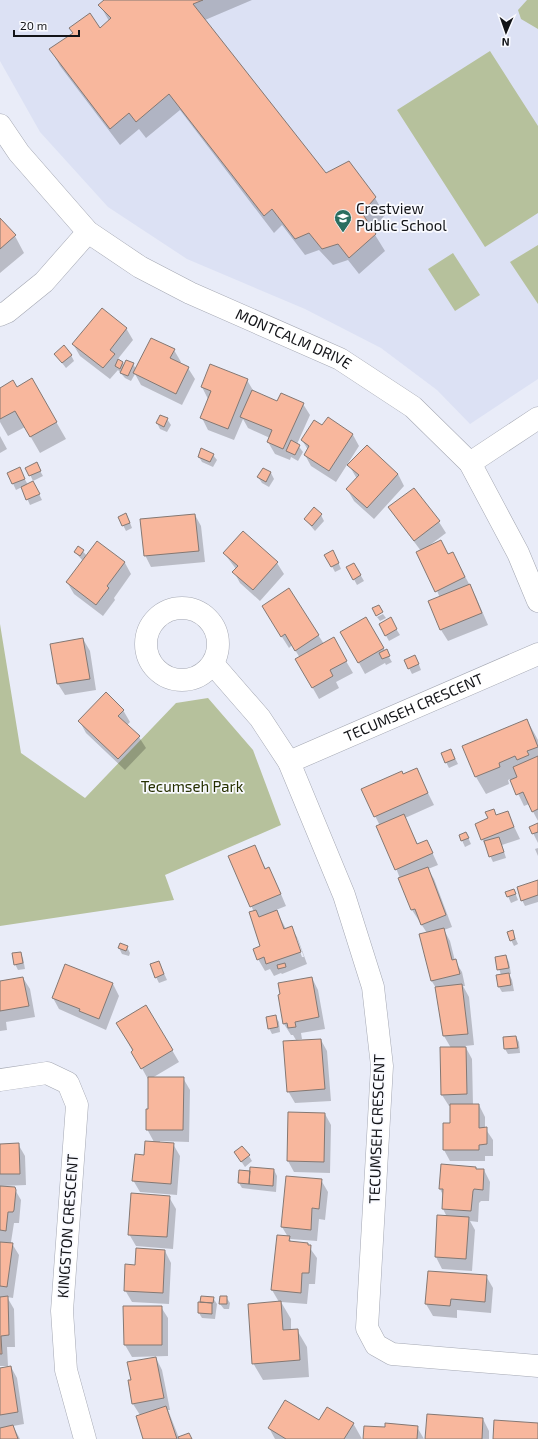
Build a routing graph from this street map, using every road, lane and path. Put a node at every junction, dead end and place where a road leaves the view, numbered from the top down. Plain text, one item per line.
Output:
1 (0, 125) edge
2 (88, 232) junction
3 (0, 316) edge
4 (538, 418) edge
5 (470, 463) junction
6 (538, 600) edge
7 (538, 654) edge
8 (213, 664) dead end
9 (289, 762) junction
10 (0, 1080) edge
11 (538, 1366) edge
12 (85, 1439) edge

1 - 2 street, MONTCALM DRIVE
2 - 3 street
2 - 5 street, MONTCALM DRIVE
4 - 5 street
5 - 6 street, MONTCALM DRIVE
7 - 9 street, TECUMSEH CRESCENT
8 - 9 street, TECUMSEH CRESCENT
9 - 11 street, TECUMSEH CRESCENT
10 - 12 street, KINGSTON CRESCENT

